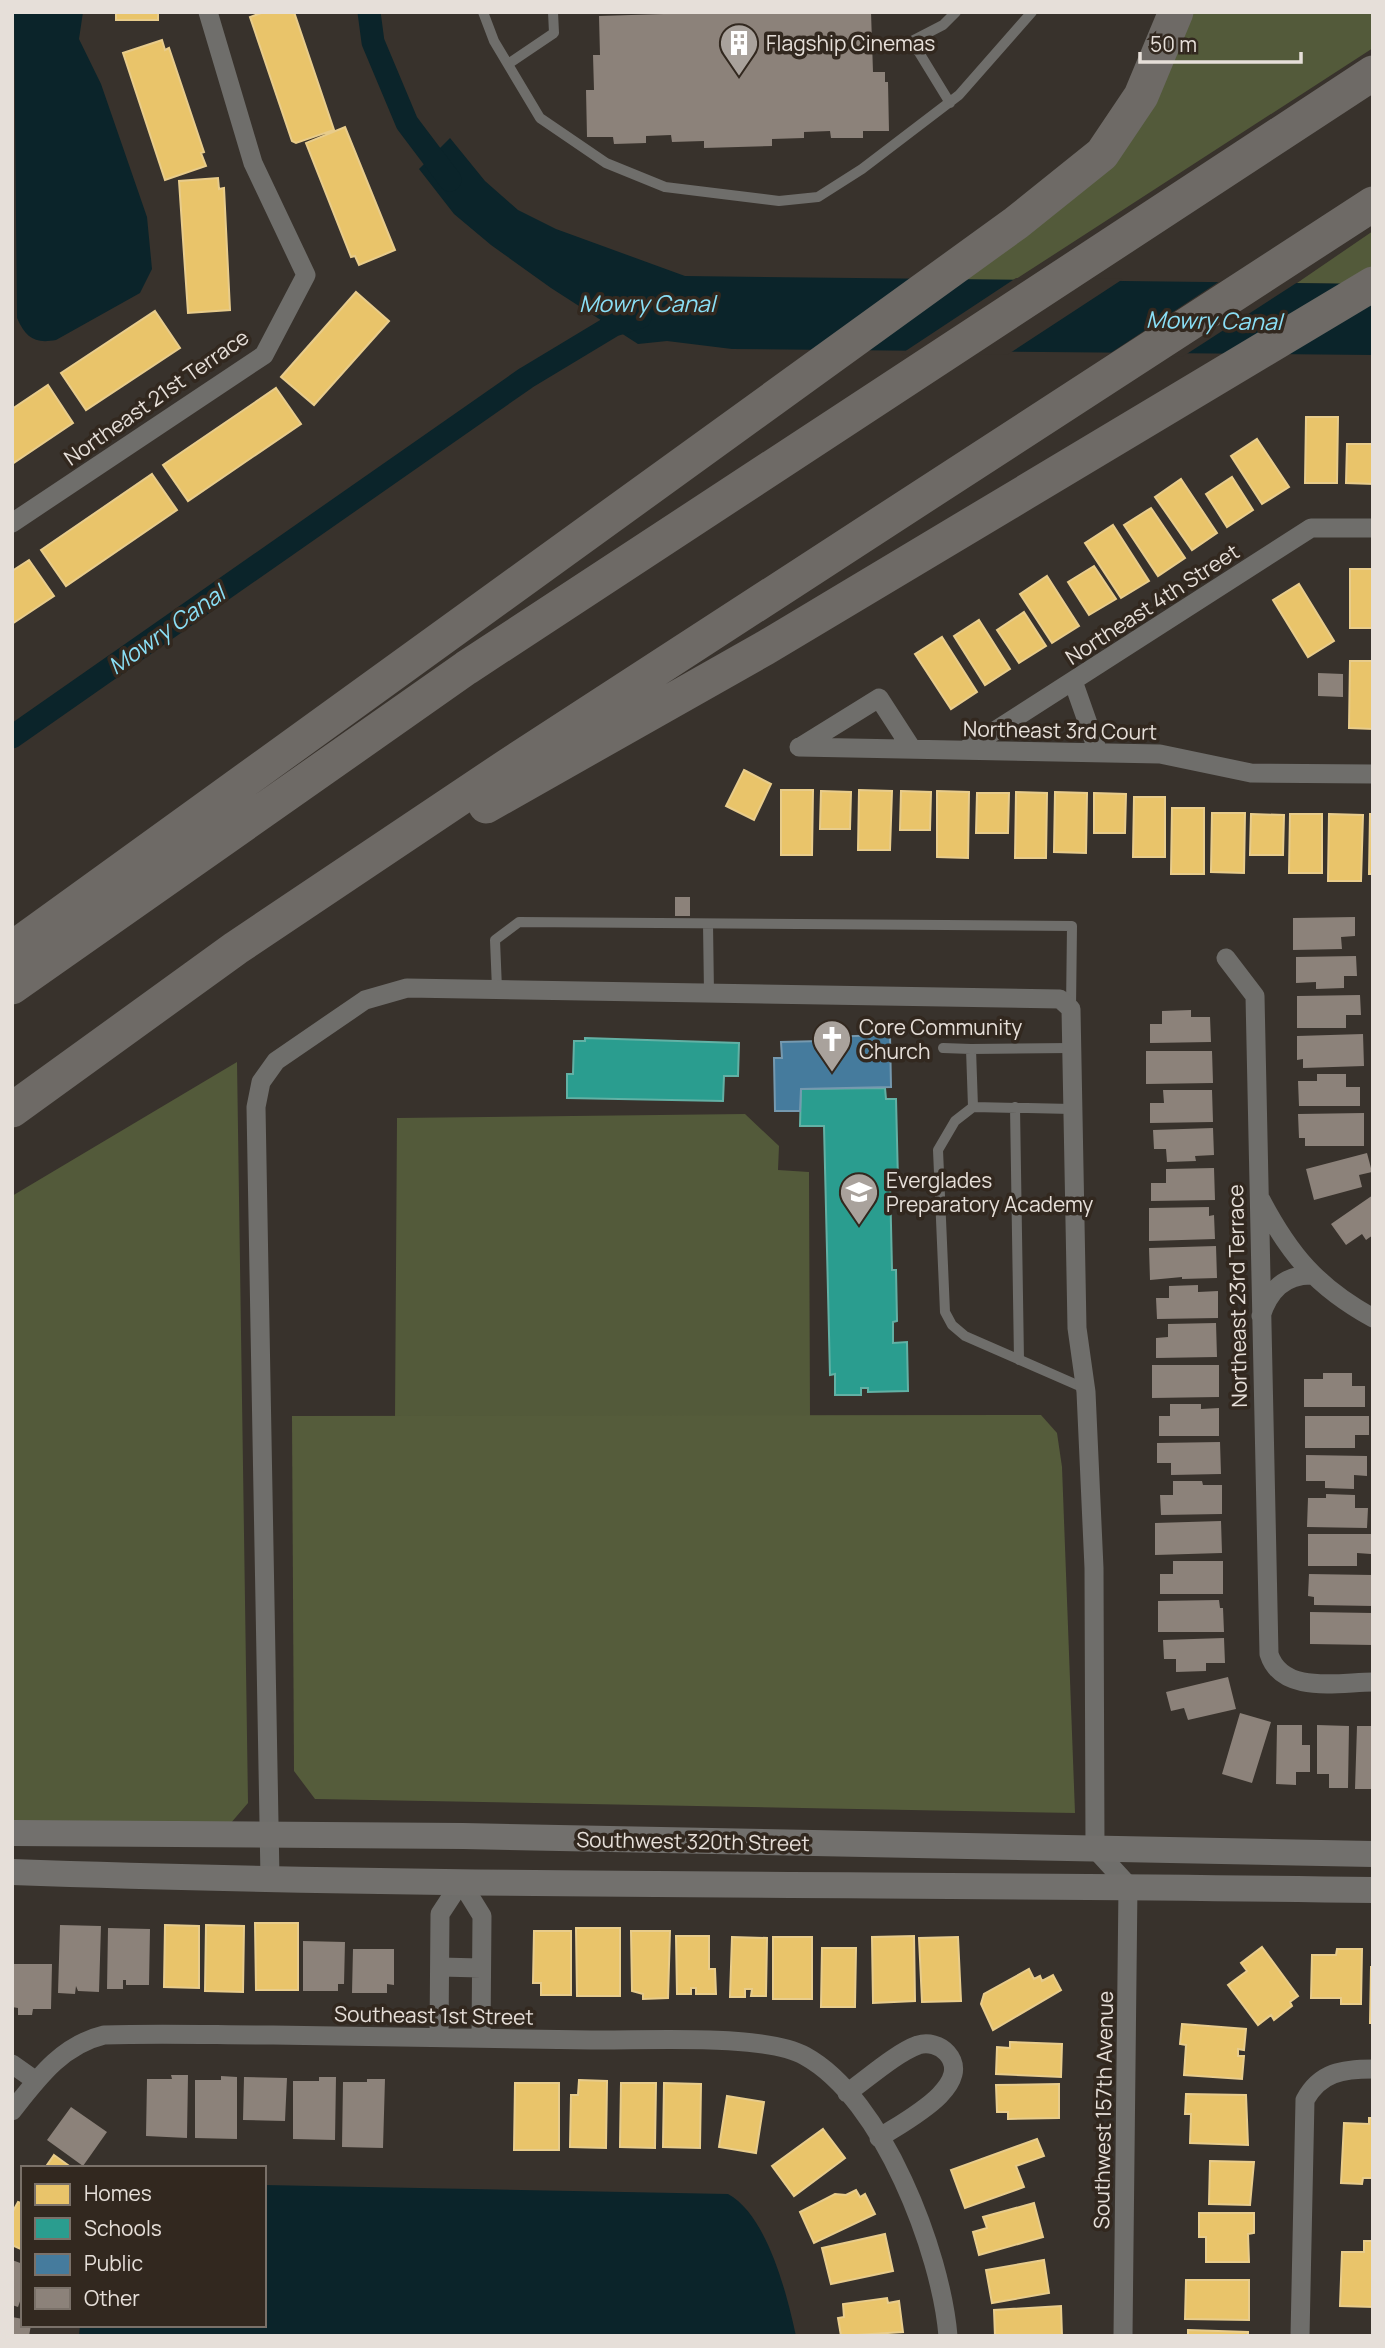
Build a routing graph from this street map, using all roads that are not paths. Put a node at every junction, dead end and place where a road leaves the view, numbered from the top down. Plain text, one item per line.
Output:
1 (208, 12) edge
2 (483, 12) edge
3 (553, 12) edge
4 (956, 12) edge
5 (1032, 12) edge
6 (1177, 12) edge
7 (508, 64) junction
8 (1373, 73) edge
9 (950, 103) junction
10 (1373, 204) edge
11 (1373, 284) edge
12 (12, 523) edge
13 (1373, 528) edge
14 (1073, 681) junction
15 (912, 749) junction
16 (965, 750) junction
17 (1098, 752) junction
18 (1373, 774) edge
19 (708, 924) junction
20 (236, 948) junction
21 (12, 949) edge
22 (1226, 958) dead end
23 (12, 987) edge
24 (497, 989) junction
25 (709, 993) junction
26 (1071, 1009) junction
27 (943, 1048) dead end
28 (1070, 1048) junction
29 (971, 1049) junction
30 (973, 1107) junction
31 (1015, 1107) junction
32 (1072, 1109) junction
33 (12, 1110) edge
34 (1258, 1194) junction
35 (1311, 1275) junction
36 (1373, 1318) edge
37 (1260, 1324) junction
38 (1019, 1360) junction
39 (1084, 1388) junction
40 (1373, 1682) edge
41 (12, 1832) edge
42 (463, 1836) junction
43 (271, 1837) junction
44 (1095, 1849) junction
45 (1373, 1854) edge
46 (12, 1872) edge
47 (270, 1878) junction
48 (461, 1882) junction
49 (1128, 1885) junction
50 (1373, 1890) edge
51 (440, 1967) junction
52 (481, 1968) junction
53 (439, 2037) junction
54 (481, 2037) junction
55 (12, 2064) edge
56 (1373, 2069) edge
57 (36, 2081) junction
58 (846, 2093) junction
59 (12, 2111) edge
60 (879, 2138) junction
61 (948, 2336) edge
62 (1123, 2336) edge
63 (1300, 2336) edge

1 - 12 street, Northeast 21st Terrace
2 - 7 lane
3 - 7 lane
4 - 9 lane
5 - 9 lane
6 - 21 highway
7 - 9 lane
8 - 23 highway
10 - 20 highway
11 - 20 highway
13 - 14 street, Northeast 4th Street
14 - 16 street, Northeast 4th Street
14 - 17 street
15 - 15 street, Northeast 3rd Court
15 - 16 street, Northeast 3rd Court
16 - 17 street, Northeast 3rd Court
17 - 18 street, Northeast 3rd Court
19 - 24 lane
19 - 25 lane
19 - 26 lane
20 - 33 highway
22 - 34 street, Northeast 23rd Terrace
24 - 25 street
24 - 43 street
25 - 26 street
26 - 28 street
27 - 29 lane
28 - 29 lane
28 - 32 street
29 - 30 lane
30 - 31 lane
30 - 38 lane
31 - 32 lane
31 - 38 lane
32 - 39 street
34 - 35 street
34 - 37 street, Northeast 23rd Terrace
35 - 36 street
35 - 37 street
37 - 40 street, Northeast 23rd Terrace
38 - 39 lane
39 - 44 street
41 - 43 street, Southwest 320th Street
42 - 43 street, Southwest 320th Street
42 - 44 street, Southwest 320th Street
42 - 48 street
43 - 47 street
44 - 45 street, Southwest 320th Street
44 - 49 street
46 - 47 street, Southwest 320th Street
47 - 48 street, Southwest 320th Street
48 - 49 street, Southwest 320th Street
48 - 51 street
48 - 52 street
49 - 50 street, Southwest 320th Street
49 - 62 street, Southwest 157th Avenue
51 - 52 street
51 - 53 street
52 - 54 street
53 - 54 street, Southeast 1st Street
53 - 57 street, Southeast 1st Street
54 - 58 street, Southeast 1st Street
55 - 57 street
56 - 63 street
57 - 59 street, Southeast 1st Street
58 - 60 street, Southeast 1st Street
58 - 60 street
60 - 61 street, Southeast 1st Street

